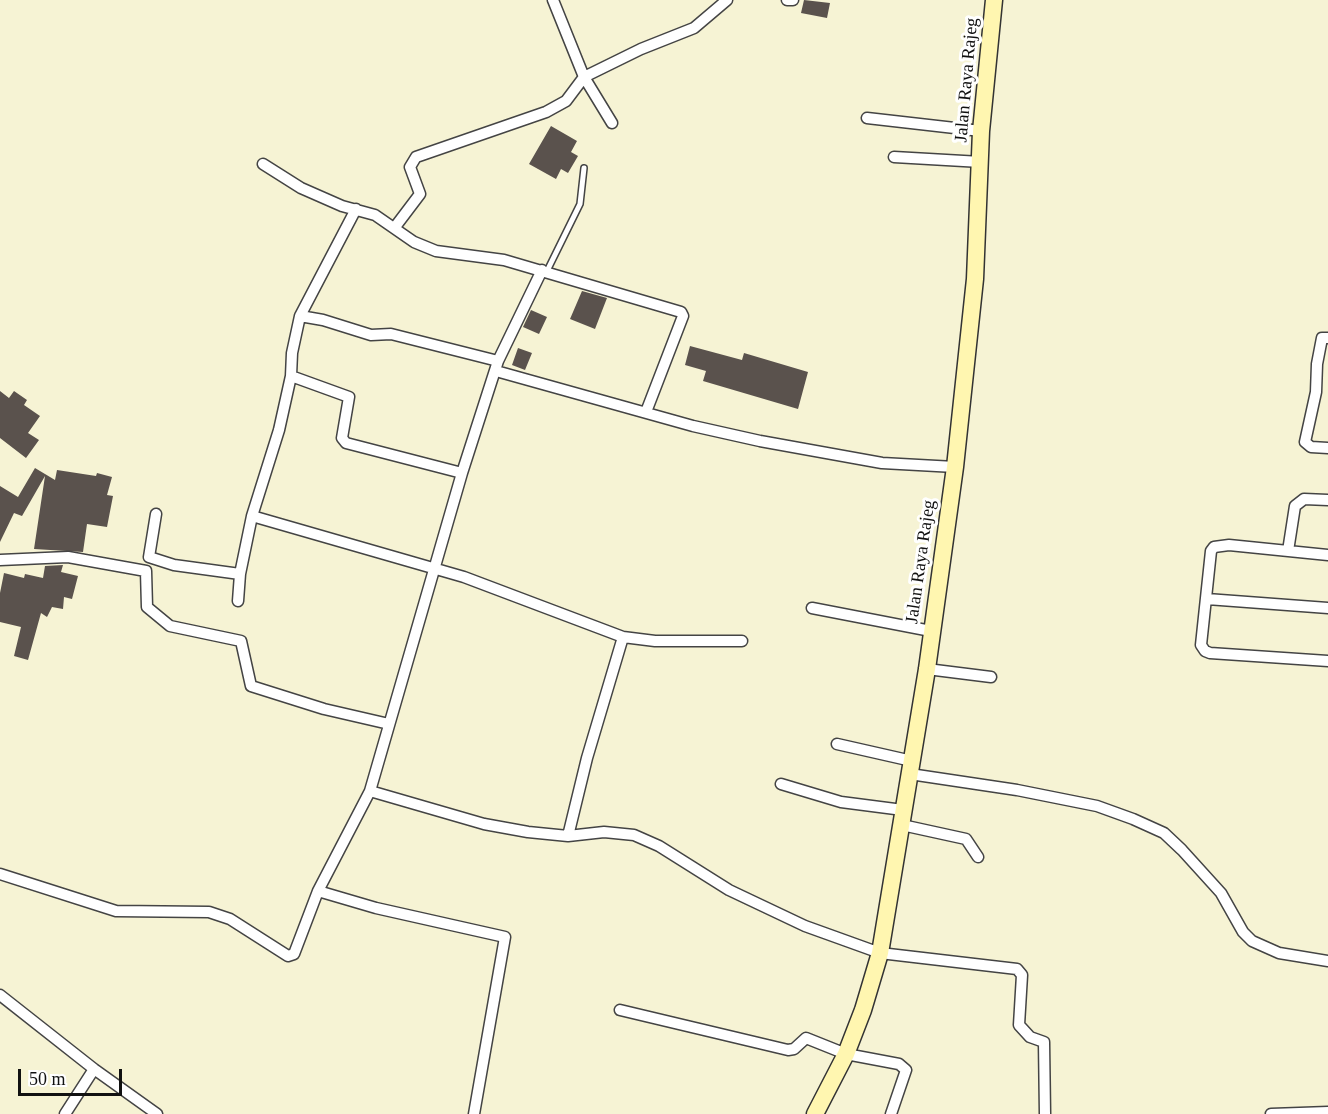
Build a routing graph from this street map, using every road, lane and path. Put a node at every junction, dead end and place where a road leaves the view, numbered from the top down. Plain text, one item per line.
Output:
1 (553, 0) edge
2 (727, 0) edge
3 (787, 0) edge
4 (793, 0) edge
5 (994, 0) edge
6 (584, 77) junction
7 (867, 118) dead end
8 (612, 123) dead end
9 (981, 131) junction
10 (894, 157) dead end
11 (981, 162) junction
12 (263, 164) dead end
13 (584, 168) dead end
14 (356, 209) junction
15 (395, 227) junction
16 (545, 271) junction
17 (300, 316) junction
18 (1328, 338) edge
19 (497, 366) junction
20 (291, 376) junction
21 (1322, 392) edge
22 (646, 412) junction
23 (1328, 448) edge
24 (955, 467) junction
25 (462, 473) junction
26 (1328, 500) edge
27 (156, 514) dead end
28 (252, 516) junction
29 (1288, 551) junction
30 (1328, 555) edge
31 (149, 557) junction
32 (0, 560) edge
33 (436, 569) junction
34 (146, 571) junction
35 (240, 574) junction
36 (1207, 599) junction
37 (238, 601) dead end
38 (812, 608) dead end
39 (1328, 608) edge
40 (931, 631) junction
41 (623, 637) junction
42 (742, 641) dead end
43 (1328, 661) edge
44 (927, 669) junction
45 (991, 677) dead end
46 (389, 724) junction
47 (837, 744) dead end
48 (911, 768) junction
49 (781, 784) dead end
50 (370, 791) junction
51 (903, 817) junction
52 (568, 836) junction
53 (978, 857) dead end
54 (0, 873) edge
55 (318, 891) junction
56 (880, 953) junction
57 (1328, 961) edge
58 (0, 995) edge
59 (620, 1010) dead end
60 (846, 1054) junction
61 (94, 1069) junction
62 (1328, 1112) edge
63 (65, 1114) edge
64 (157, 1114) edge
65 (474, 1114) edge
66 (815, 1114) edge
67 (891, 1114) edge
68 (1045, 1114) edge
69 (1272, 1114) edge

1 - 6 street
2 - 6 street
3 - 4 street
5 - 9 main road, Jalan Raya Rajeg
6 - 8 street
6 - 15 street
7 - 9 street
9 - 11 main road, Jalan Raya Rajeg
10 - 11 street
11 - 24 main road, Jalan Raya Rajeg
12 - 14 street
13 - 16 lane
14 - 15 street
14 - 17 street
15 - 16 street
16 - 19 street
16 - 22 street
17 - 19 street
17 - 20 street
18 - 21 street
19 - 22 street
19 - 25 street
20 - 25 street
20 - 28 street
21 - 23 street
22 - 24 street
24 - 40 main road, Jalan Raya Rajeg
25 - 33 street
26 - 29 street
27 - 31 street
28 - 33 street
28 - 35 street
29 - 30 street
29 - 36 street
31 - 34 street
31 - 35 street
32 - 34 street
33 - 41 street
33 - 46 street
34 - 46 street
35 - 37 street
36 - 39 street
36 - 43 street
38 - 40 street
40 - 44 main road, Jalan Raya Rajeg
41 - 42 street
41 - 52 street
44 - 45 street
44 - 48 main road, Jalan Raya Rajeg
46 - 50 street
47 - 48 street
48 - 51 main road, Jalan Raya Rajeg
48 - 57 street
49 - 51 street
50 - 52 street
50 - 55 street
51 - 53 street
51 - 56 main road, Jalan Raya Rajeg
52 - 56 street
54 - 55 street
55 - 65 street
56 - 60 main road, Jalan Raya Rajeg
56 - 68 street
58 - 61 street
59 - 60 street
60 - 66 main road, Jalan Raya Rajeg
60 - 67 street
61 - 63 street
61 - 64 street
62 - 69 street

